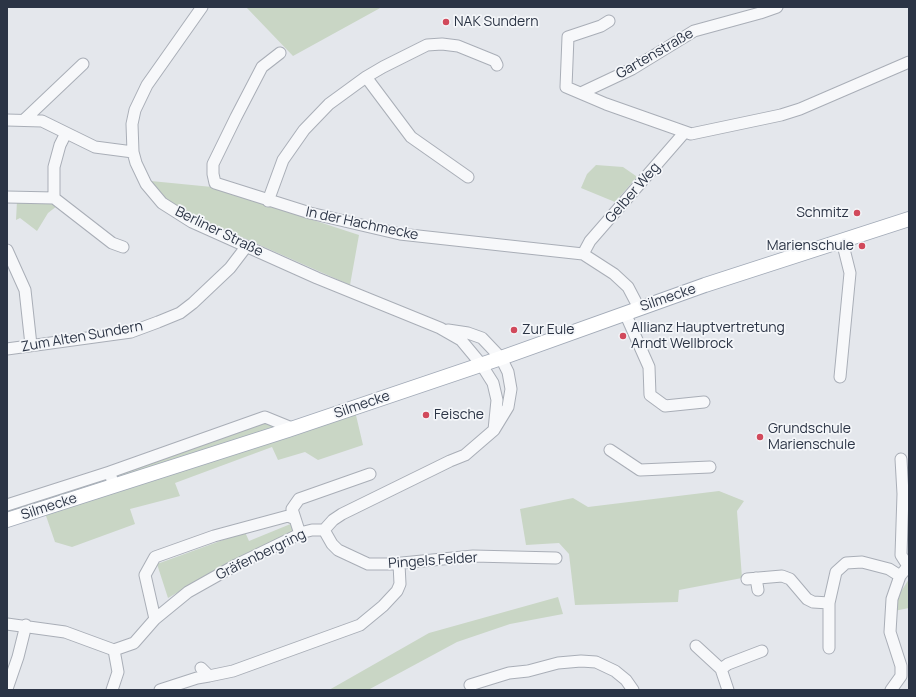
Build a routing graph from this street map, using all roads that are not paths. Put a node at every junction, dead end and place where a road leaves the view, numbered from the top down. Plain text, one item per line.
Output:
1 (202, 7) edge
2 (777, 7) edge
3 (609, 21) dead end
4 (280, 53) dead end
5 (909, 62) edge
6 (83, 64) dead end
7 (497, 65) dead end
8 (366, 77) junction
9 (581, 93) junction
10 (7, 120) edge
11 (24, 120) junction
12 (66, 133) junction
13 (684, 133) junction
14 (133, 152) junction
15 (468, 177) dead end
16 (7, 197) edge
17 (54, 198) junction
18 (268, 201) junction
19 (909, 219) edge
20 (842, 241) junction
21 (123, 246) dead end
22 (246, 247) junction
23 (7, 250) edge
24 (583, 254) junction
25 (639, 308) junction
26 (625, 313) junction
27 (440, 328) junction
28 (31, 345) junction
29 (8, 352) edge
30 (501, 358) junction
31 (481, 364) junction
32 (840, 377) dead end
33 (704, 402) dead end
34 (292, 428) junction
35 (494, 430) junction
36 (610, 450) dead end
37 (901, 459) dead end
38 (710, 467) dead end
39 (370, 474) dead end
40 (112, 479) junction
41 (7, 505) edge
42 (295, 519) junction
43 (7, 520) edge
44 (324, 530) junction
45 (300, 534) junction
46 (556, 558) dead end
47 (399, 564) junction
48 (909, 565) edge
49 (900, 576) junction
50 (758, 590) dead end
51 (829, 603) junction
52 (155, 619) junction
53 (7, 624) edge
54 (26, 625) junction
55 (696, 646) dead end
56 (829, 648) dead end
57 (114, 650) junction
58 (762, 651) dead end
59 (201, 668) dead end
60 (721, 669) junction
61 (209, 676) junction
62 (470, 685) dead end
63 (7, 688) edge
64 (112, 690) edge
65 (160, 690) edge
66 (633, 690) edge
67 (728, 690) edge
68 (891, 690) edge

1 - 14 street, Berliner Straße
2 - 9 street, Gartenstraße
3 - 9 street
4 - 18 street, In der Hachmecke
5 - 13 street
6 - 11 street
7 - 8 street
8 - 15 street
8 - 18 street
9 - 13 street
10 - 11 street
11 - 12 street
12 - 14 street
12 - 17 street
13 - 24 street, Gelber Weg
14 - 22 street, Berliner Straße
16 - 17 street
17 - 21 street
18 - 24 street, In der Hachmecke
19 - 20 main road, Silmecke
20 - 25 main road, Silmecke
20 - 32 street
22 - 27 street, Berliner Straße
22 - 28 street, Zum Alten Sundern
23 - 28 street
24 - 25 street, In der Hachmecke
25 - 26 main road, Silmecke
26 - 30 main road, Silmecke
26 - 33 street
27 - 30 street, Berliner Straße
27 - 31 street, Berliner Straße
28 - 29 street, Zum Alten Sundern
30 - 31 main road, Silmecke
30 - 35 street, Gräfenbergring
31 - 34 main road, Silmecke
31 - 35 street
34 - 40 main road, Silmecke
34 - 40 street, Silmecke
35 - 44 street, Gräfenbergring
36 - 38 street
37 - 48 street
39 - 42 street
40 - 41 street, Silmecke
40 - 43 main road, Silmecke
42 - 45 street
42 - 52 street
44 - 45 street, Gräfenbergring
44 - 47 street, Pingels Felder
45 - 52 street, Gräfenbergring
46 - 47 street, Pingels Felder
47 - 61 street
48 - 49 street
49 - 51 street
49 - 68 street
50 - 51 street
51 - 56 street
52 - 57 street, Gräfenbergring
53 - 54 street
54 - 57 street
54 - 63 street
55 - 60 street
57 - 64 street
58 - 60 street
59 - 61 street
60 - 67 street
61 - 65 street
62 - 66 street

